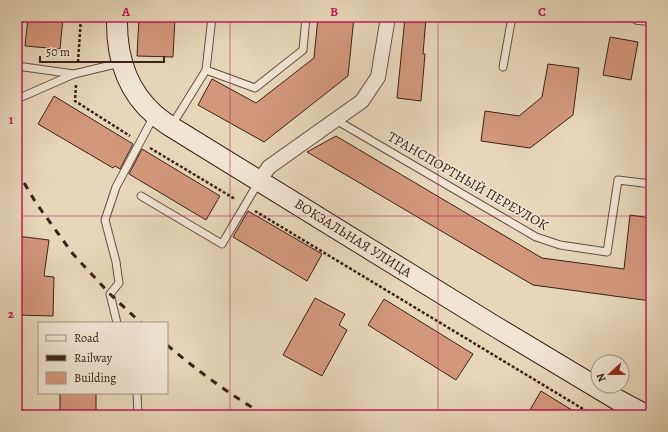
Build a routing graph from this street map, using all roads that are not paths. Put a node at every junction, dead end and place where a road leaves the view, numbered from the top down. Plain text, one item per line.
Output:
1 (117, 17) edge
2 (212, 17) edge
3 (306, 17) edge
4 (388, 17) edge
5 (512, 17) edge
6 (638, 17) edge
7 (651, 18) edge
8 (121, 62) junction
9 (17, 66) edge
10 (503, 67) dead end
11 (206, 70) junction
12 (76, 74) junction
13 (17, 99) edge
14 (155, 114) junction
15 (336, 120) junction
16 (170, 126) junction
17 (259, 181) junction
18 (651, 184) edge
19 (142, 196) dead end
20 (117, 322) edge
21 (137, 394) edge
22 (138, 415) edge
23 (646, 415) edge

1 - 8 main road, ВОКЗАЛЬНАЯ УЛИЦА
2 - 11 lane
3 - 11 lane
4 - 15 street
5 - 10 lane
6 - 7 street
8 - 12 lane
8 - 14 main road, ВОКЗАЛЬНАЯ УЛИЦА
9 - 12 lane
11 - 16 lane
12 - 13 lane
14 - 16 main road, ВОКЗАЛЬНАЯ УЛИЦА
14 - 20 lane
15 - 17 street
15 - 18 lane, ТРАНСПОРТНЫЙ ПЕРЕУЛОК
16 - 17 main road, ВОКЗАЛЬНАЯ УЛИЦА
17 - 19 lane
17 - 23 main road, ВОКЗАЛЬНАЯ УЛИЦА
21 - 22 lane

